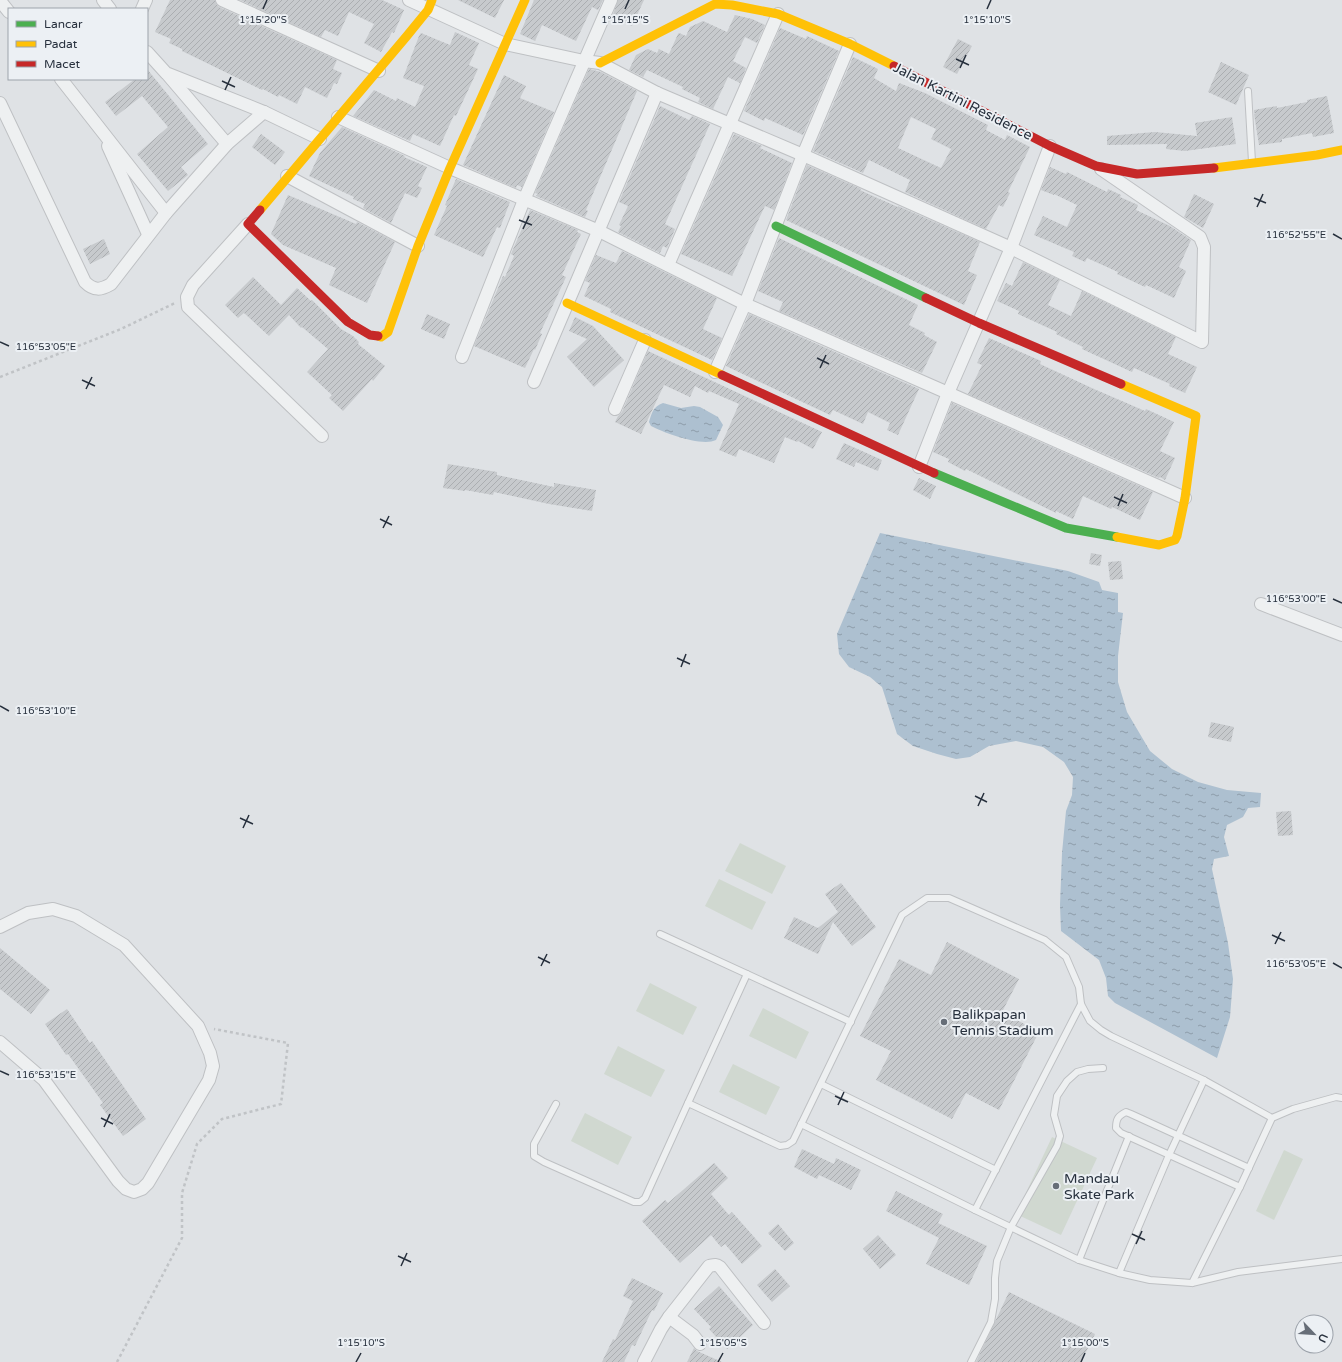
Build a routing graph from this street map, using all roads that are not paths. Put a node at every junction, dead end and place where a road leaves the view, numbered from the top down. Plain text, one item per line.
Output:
1 (103, 0) edge
2 (222, 0) edge
3 (409, 0) edge
4 (525, 0) edge
5 (611, 0) edge
6 (1, 2) edge
7 (430, 5) edge
8 (109, 8) edge
9 (8, 11) edge
10 (778, 14) junction
11 (505, 44) junction
12 (850, 44) junction
13 (148, 53) edge
14 (584, 61) junction
15 (600, 63) junction
16 (379, 71) junction
17 (166, 73) junction
18 (62, 80) edge
19 (1248, 91) dead end
20 (657, 93) junction
21 (0, 103) edge
22 (264, 112) junction
23 (338, 117) junction
24 (730, 123) junction
25 (99, 128) junction
26 (320, 139) junction
27 (227, 144) junction
28 (1050, 146) junction
29 (1342, 150) edge
30 (803, 155) junction
31 (1252, 164) junction
32 (1096, 166) junction
33 (450, 168) junction
34 (288, 176) junction
35 (524, 200) junction
36 (166, 212) junction
37 (248, 224) junction
38 (776, 226) junction
39 (598, 231) junction
40 (148, 234) junction
41 (418, 246) junction
42 (1011, 248) junction
43 (668, 265) junction
44 (567, 303) junction
45 (745, 304) junction
46 (979, 324) junction
47 (645, 340) junction
48 (462, 357) dead end
49 (715, 372) junction
50 (534, 382) dead end
51 (948, 392) junction
52 (615, 409) dead end
53 (322, 436) dead end
54 (919, 467) junction
55 (1185, 498) junction
56 (1261, 604) dead end
57 (1342, 635) edge
58 (0, 927) edge
59 (660, 934) dead end
60 (747, 974) junction
61 (1081, 1004) junction
62 (851, 1022) junction
63 (0, 1042) edge
64 (1103, 1068) dead end
65 (1204, 1080) junction
66 (821, 1084) junction
67 (1342, 1098) edge
68 (688, 1103) junction
69 (556, 1104) dead end
70 (1272, 1118) junction
71 (801, 1124) junction
72 (1129, 1136) junction
73 (1179, 1136) junction
74 (1169, 1154) junction
75 (1249, 1168) junction
76 (996, 1170) junction
77 (1240, 1187) junction
78 (975, 1210) junction
79 (1011, 1227) junction
80 (1342, 1259) edge
81 (1079, 1260) junction
82 (1119, 1273) junction
83 (1192, 1283) junction
84 (669, 1317) junction
85 (764, 1323) dead end
86 (700, 1344) dead end
87 (644, 1362) edge
88 (971, 1362) edge

1 - 8 street
2 - 16 street
3 - 7 street
4 - 11 street
5 - 14 street
6 - 9 street
7 - 11 street
7 - 16 street
10 - 12 street, Jalan Kartini Residence
10 - 15 street, Jalan Kartini Residence
10 - 24 street
11 - 14 street
11 - 33 street
12 - 28 street, Jalan Kartini Residence
12 - 30 street
13 - 17 street
14 - 15 street
14 - 35 street
15 - 20 street
16 - 23 street
17 - 22 street
17 - 27 street
18 - 25 street
19 - 31 lane
20 - 24 street
20 - 39 street
21 - 40 street
22 - 26 street
22 - 27 street
23 - 26 street
23 - 33 street
24 - 30 street
24 - 43 street
25 - 36 street
25 - 40 street
26 - 34 street
27 - 36 street
28 - 32 street, Jalan Kartini Residence
28 - 42 street
29 - 31 street, Jalan Kartini Residence
30 - 38 street
30 - 42 street
31 - 32 street, Jalan Kartini Residence
32 - 42 street
33 - 35 street
33 - 41 street
34 - 37 street
34 - 41 street
35 - 39 street
35 - 48 street
36 - 40 street
37 - 41 street
37 - 53 street
38 - 45 street
38 - 46 street
39 - 43 street
39 - 44 street
42 - 46 street
43 - 45 street
44 - 47 street
44 - 50 street
45 - 49 street
45 - 51 street
46 - 51 street
46 - 55 street
47 - 49 street
47 - 52 street
49 - 54 street
51 - 54 street
51 - 55 street
54 - 55 street
56 - 57 street
58 - 63 street
59 - 60 lane
60 - 62 lane
60 - 68 lane
61 - 62 lane
61 - 65 lane
61 - 76 lane
62 - 66 lane
64 - 79 lane
65 - 70 lane
65 - 73 lane
66 - 71 lane
66 - 76 lane
67 - 70 lane
68 - 69 lane
68 - 71 lane
70 - 75 lane
71 - 78 lane
72 - 73 lane
72 - 74 lane
72 - 81 lane
73 - 74 lane
73 - 75 lane
74 - 77 lane
74 - 82 lane
75 - 77 lane
76 - 78 lane
77 - 83 lane
78 - 79 lane
79 - 81 lane
79 - 88 lane
80 - 83 lane
81 - 82 lane
82 - 83 lane
84 - 85 street
84 - 86 street
84 - 87 street

